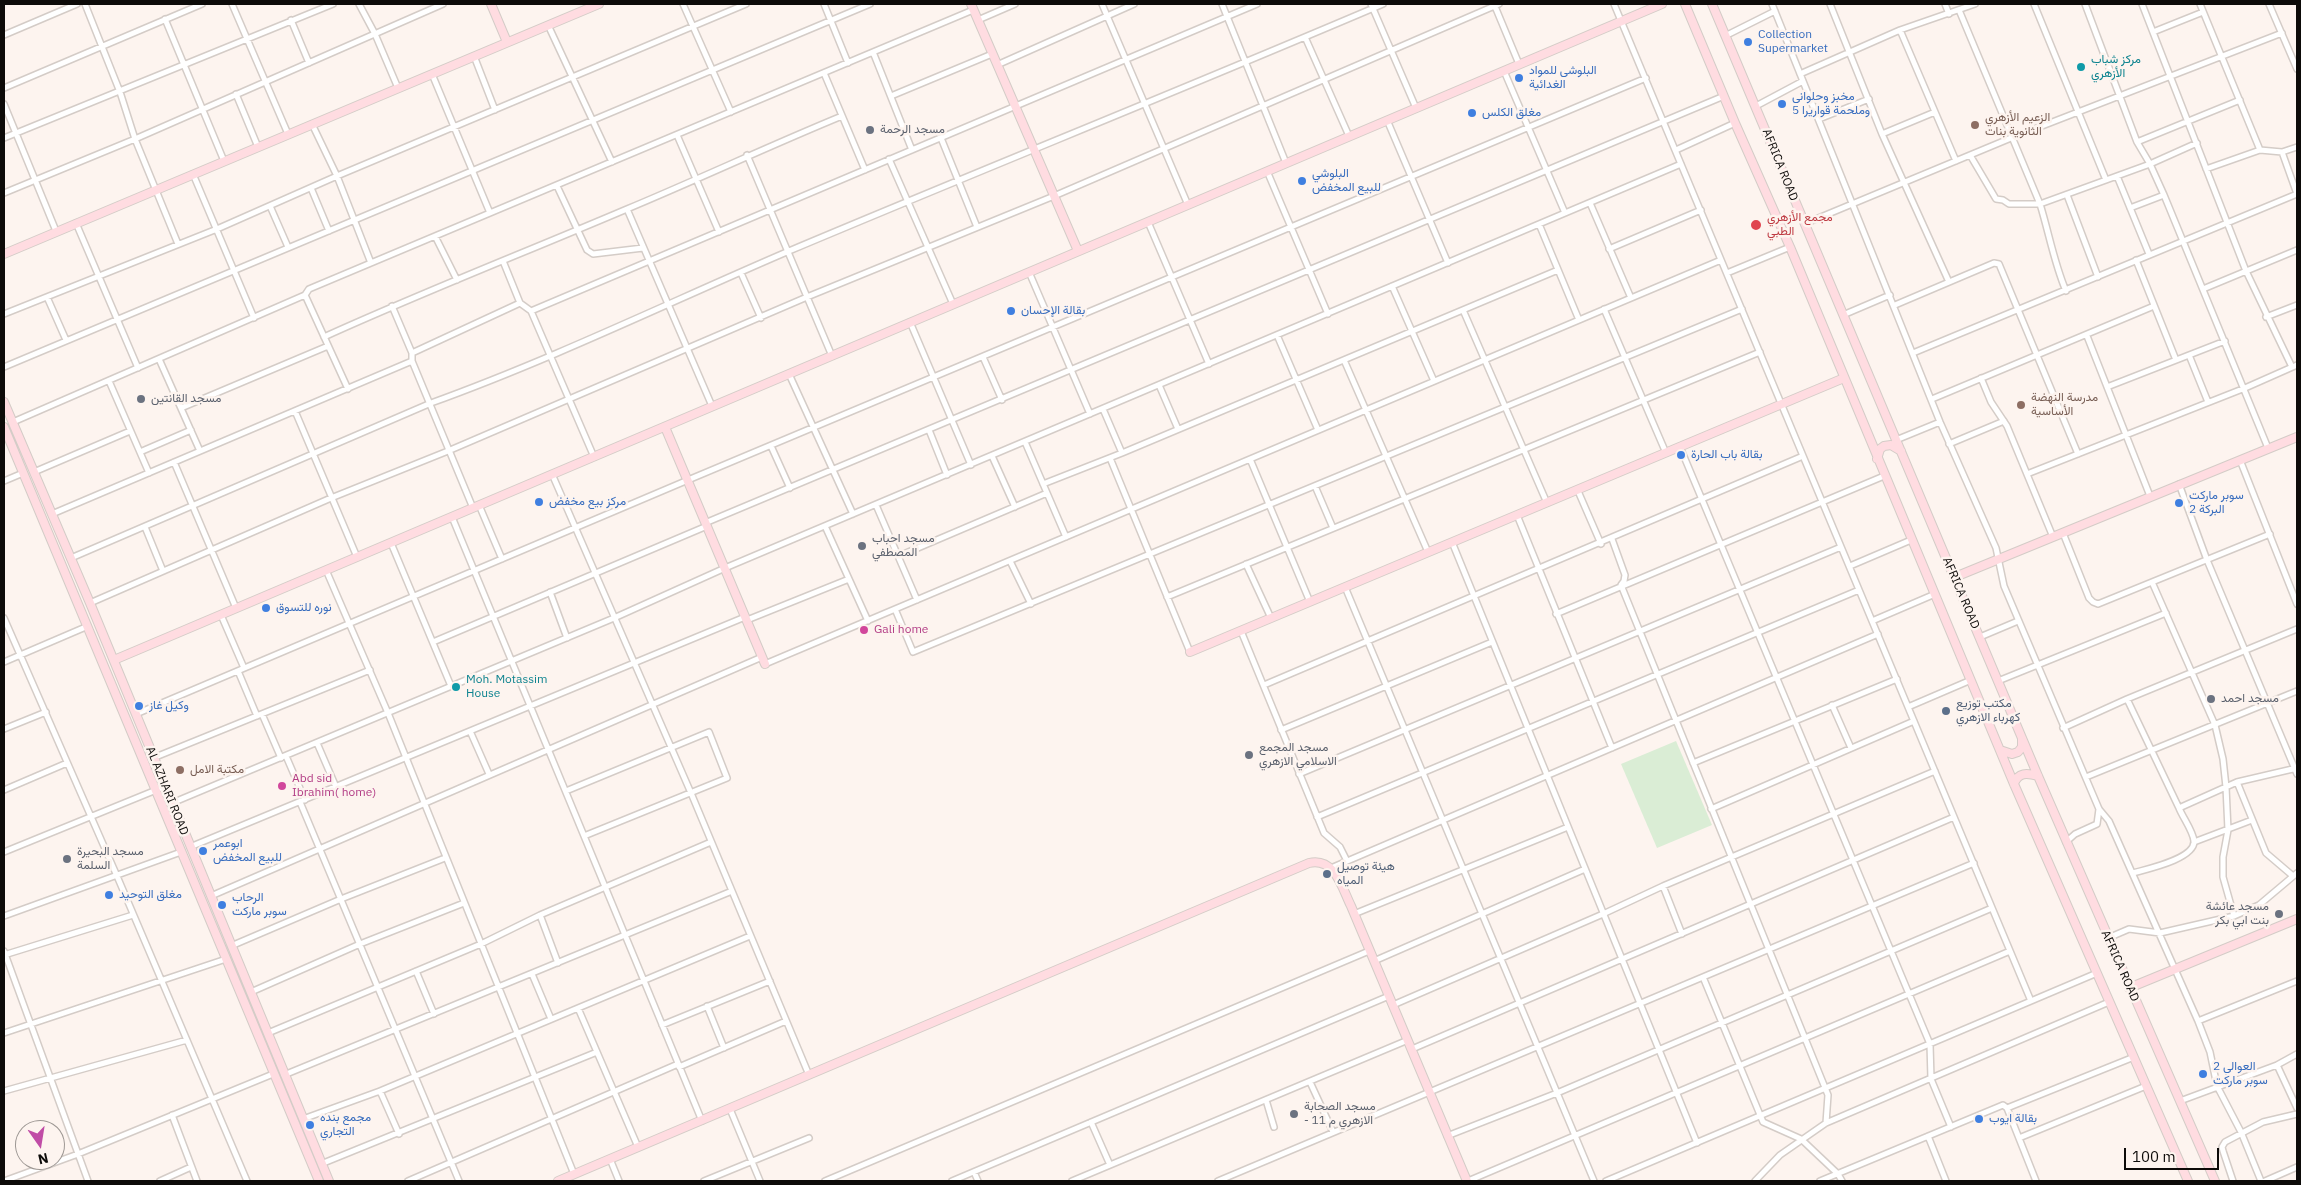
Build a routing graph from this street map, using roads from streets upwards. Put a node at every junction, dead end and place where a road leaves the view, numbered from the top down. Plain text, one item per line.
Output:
1 (77, 4) edge
2 (85, 4) edge
3 (202, 4) edge
4 (232, 4) edge
5 (333, 4) edge
6 (359, 4) edge
7 (443, 4) edge
8 (491, 4) edge
9 (599, 4) edge
10 (683, 4) edge
11 (746, 4) edge
12 (824, 4) edge
13 (870, 4) edge
14 (1015, 4) edge
15 (1102, 4) edge
16 (1134, 4) edge
17 (1222, 4) edge
18 (1257, 4) edge
19 (1383, 4) edge
20 (1496, 4) edge
21 (1614, 4) edge
22 (1662, 4) edge
23 (1685, 4) edge
24 (1712, 4) edge
25 (1772, 4) edge
26 (1830, 4) edge
27 (1945, 4) edge
28 (1975, 4) edge
29 (2034, 4) edge
30 (2085, 4) edge
31 (2142, 4) edge
32 (2200, 4) edge
33 (2269, 4) edge
34 (1372, 6) edge
35 (972, 7) edge
36 (1958, 10) junction
37 (1775, 11) junction
38 (2203, 12) junction
39 (1949, 14) junction
40 (1107, 15) junction
41 (1227, 16) junction
42 (165, 19) junction
43 (291, 20) junction
44 (831, 20) junction
45 (978, 20) junction
46 (1622, 21) junction
47 (548, 25) junction
48 (693, 27) junction
49 (1900, 30) junction
50 (2153, 32) junction
51 (2282, 33) junction
52 (375, 34) junction
53 (4, 35) edge
54 (1724, 36) junction
55 (1305, 37) junction
56 (246, 38) junction
57 (507, 42) junction
58 (102, 46) junction
59 (2297, 48) edge
60 (1391, 50) junction
61 (873, 52) junction
62 (2290, 52) junction
63 (992, 54) junction
64 (1850, 54) junction
65 (2222, 55) junction
66 (474, 56) junction
67 (1126, 59) junction
68 (309, 63) junction
69 (848, 63) junction
70 (1245, 64) junction
71 (1520, 64) junction
72 (183, 65) junction
73 (997, 65) junction
74 (2297, 69) edge
75 (711, 70) junction
76 (1504, 71) junction
77 (824, 73) junction
78 (432, 74) junction
79 (1800, 74) junction
80 (2170, 75) junction
81 (572, 78) junction
82 (1646, 78) junction
83 (1324, 80) junction
84 (1803, 81) junction
85 (266, 82) junction
86 (4, 88) edge
87 (398, 88) junction
88 (120, 92) junction
89 (236, 94) junction
90 (2120, 95) junction
91 (891, 96) junction
92 (1724, 96) junction
93 (1869, 99) junction
94 (2240, 100) junction
95 (4, 104) edge
96 (1145, 104) junction
97 (1015, 106) junction
98 (1262, 106) junction
99 (1756, 106) junction
100 (1416, 108) junction
101 (202, 109) junction
102 (495, 110) junction
103 (731, 112) junction
104 (1935, 112) junction
105 (2077, 112) junction
106 (842, 116) junction
107 (1387, 120) junction
108 (1818, 120) junction
109 (592, 121) junction
110 (1664, 121) junction
111 (2189, 122) junction
112 (1735, 123) junction
113 (312, 124) junction
114 (454, 127) junction
115 (1528, 128) junction
116 (16, 134) junction
117 (288, 134) junction
118 (1882, 134) junction
119 (677, 135) junction
120 (1349, 136) junction
121 (4, 138) edge
122 (135, 138) junction
123 (941, 138) junction
124 (2011, 138) junction
125 (2137, 142) junction
126 (2197, 144) junction
127 (258, 147) junction
128 (2297, 147) edge
129 (1163, 148) junction
130 (912, 150) junction
131 (1034, 150) junction
132 (1676, 150) junction
133 (2260, 150) junction
134 (2282, 152) junction
135 (747, 155) junction
136 (1970, 155) junction
137 (889, 159) junction
138 (224, 161) junction
139 (612, 162) junction
140 (1956, 162) junction
141 (1286, 163) junction
142 (1681, 164) junction
143 (2150, 164) junction
144 (2206, 169) junction
145 (865, 170) junction
146 (472, 171) junction
147 (1268, 171) junction
148 (1547, 171) junction
149 (193, 174) junction
150 (337, 176) junction
151 (2117, 176) junction
152 (697, 178) junction
153 (1410, 178) junction
154 (35, 180) junction
155 (2106, 180) junction
156 (959, 182) junction
157 (1905, 182) junction
158 (557, 186) junction
159 (310, 188) junction
160 (156, 190) junction
161 (4, 193) edge
162 (2067, 194) junction
163 (2164, 194) junction
164 (2297, 194) edge
165 (1054, 196) junction
166 (908, 203) junction
167 (1590, 203) junction
168 (1852, 204) junction
169 (2040, 204) junction
170 (1188, 205) junction
171 (270, 206) junction
172 (2130, 208) junction
173 (627, 209) junction
174 (771, 210) junction
175 (1701, 210) junction
176 (490, 213) junction
177 (1565, 213) junction
178 (354, 220) junction
179 (1429, 220) junction
180 (1148, 222) junction
181 (2226, 222) junction
182 (76, 223) junction
183 (1539, 224) junction
184 (1804, 224) junction
185 (977, 227) junction
186 (1291, 228) junction
187 (217, 229) junction
188 (329, 230) junction
189 (577, 230) junction
190 (56, 232) junction
191 (719, 232) junction
192 (435, 236) junction
193 (2182, 240) junction
194 (178, 244) junction
195 (288, 247) junction
196 (927, 247) junction
197 (1790, 247) junction
198 (643, 248) junction
199 (1609, 249) junction
200 (2297, 250) edge
201 (1078, 251) junction
202 (787, 252) junction
203 (4, 254) edge
204 (2149, 254) junction
205 (1721, 260) junction
206 (2136, 260) junction
207 (503, 261) junction
208 (650, 261) junction
209 (371, 263) junction
210 (1448, 263) junction
211 (234, 269) junction
212 (1558, 270) junction
213 (1309, 271) junction
214 (2246, 271) junction
215 (1029, 272) junction
216 (741, 273) junction
217 (1727, 273) junction
218 (99, 276) junction
219 (2098, 277) junction
220 (1172, 278) junction
221 (457, 280) junction
222 (1949, 282) junction
223 (1392, 286) junction
224 (2203, 290) junction
225 (2066, 291) junction
226 (305, 295) junction
227 (1890, 295) junction
228 (47, 297) junction
229 (807, 297) junction
230 (1631, 298) junction
231 (520, 303) junction
232 (953, 304) junction
233 (668, 305) junction
234 (1894, 305) junction
235 (2297, 305) edge
236 (392, 306) junction
237 (2154, 306) junction
238 (1742, 309) junction
239 (1463, 310) junction
240 (1604, 310) junction
241 (2020, 310) junction
242 (531, 311) junction
243 (4, 314) edge
244 (1328, 314) junction
245 (1843, 315) junction
246 (2266, 317) junction
247 (254, 318) junction
248 (761, 318) junction
249 (118, 319) junction
250 (1190, 320) junction
251 (1579, 320) junction
252 (910, 322) junction
253 (1054, 328) junction
254 (1412, 331) junction
255 (1277, 335) junction
256 (2087, 336) junction
257 (324, 337) junction
258 (66, 340) junction
259 (2225, 341) junction
260 (328, 346) junction
261 (687, 348) junction
262 (1760, 352) junction
263 (412, 353) junction
264 (1913, 353) junction
265 (2039, 355) junction
266 (2189, 355) junction
267 (549, 356) junction
268 (832, 356) junction
269 (983, 357) junction
270 (1625, 357) junction
271 (159, 359) junction
272 (1344, 360) junction
273 (1485, 360) junction
274 (2176, 360) junction
275 (412, 361) junction
276 (1210, 364) junction
277 (2295, 366) edge
278 (4, 367) edge
279 (138, 368) junction
280 (1071, 371) junction
281 (789, 374) junction
282 (934, 378) junction
283 (1844, 378) junction
284 (1981, 378) junction
285 (1297, 380) junction
286 (109, 381) junction
287 (1434, 381) junction
288 (1158, 385) junction
289 (2108, 387) junction
290 (348, 388) junction
291 (2245, 388) junction
292 (568, 398) junction
293 (1932, 399) junction
294 (1002, 400) junction
295 (1644, 400) junction
296 (4, 402) edge
297 (2208, 402) junction
298 (431, 403) junction
299 (1782, 404) junction
300 (712, 406) junction
301 (1505, 407) junction
302 (181, 408) junction
303 (1103, 409) junction
304 (1367, 410) junction
305 (295, 411) junction
306 (1090, 414) junction
307 (952, 421) junction
308 (2004, 421) junction
309 (12, 422) junction
310 (1940, 422) junction
311 (665, 426) junction
312 (4, 427) edge
313 (814, 428) junction
314 (1178, 429) junction
315 (191, 430) junction
316 (929, 430) junction
317 (1318, 430) junction
318 (130, 431) junction
319 (2126, 434) junction
320 (2296, 439) edge
321 (1896, 440) junction
322 (1025, 442) junction
323 (1949, 444) junction
324 (771, 446) junction
325 (1680, 447) junction
326 (2268, 448) junction
327 (1524, 449) junction
328 (200, 451) junction
329 (448, 451) junction
330 (1901, 451) junction
331 (140, 452) junction
332 (1122, 453) junction
333 (1666, 453) junction
334 (2078, 454) junction
335 (313, 455) junction
336 (992, 456) junction
337 (1387, 456) junction
338 (1804, 456) junction
339 (594, 457) junction
340 (1110, 458) junction
341 (1250, 459) junction
342 (1877, 459) junction
343 (2240, 460) junction
344 (174, 462) junction
345 (971, 465) junction
346 (833, 470) junction
347 (34, 472) junction
348 (23, 473) junction
349 (149, 473) junction
350 (552, 474) junction
351 (2027, 474) junction
352 (947, 475) junction
353 (1884, 476) junction
354 (688, 480) junction
355 (4, 481) edge
356 (1043, 484) junction
357 (2179, 484) junction
358 (1315, 486) junction
359 (790, 488) junction
360 (1578, 491) junction
361 (1047, 492) junction
362 (2150, 496) junction
363 (331, 498) junction
364 (1405, 498) junction
365 (1702, 500) junction
366 (1823, 502) junction
367 (1546, 503) junction
368 (1270, 504) junction
369 (876, 505) junction
370 (1015, 506) junction
371 (193, 507) junction
372 (476, 507) junction
373 (1131, 510) junction
374 (52, 514) junction
375 (853, 514) junction
376 (1517, 515) junction
377 (452, 517) junction
378 (706, 524) junction
379 (825, 526) junction
380 (145, 527) junction
381 (576, 528) junction
382 (1333, 528) junction
383 (2062, 533) junction
384 (2270, 534) junction
385 (1066, 537) junction
386 (2053, 537) junction
387 (1612, 539) junction
388 (1911, 540) junction
389 (1452, 542) junction
390 (391, 543) junction
391 (1601, 544) junction
392 (1721, 545) junction
393 (1288, 547) junction
394 (1841, 547) junction
395 (211, 550) junction
396 (1428, 552) junction
397 (1150, 554) junction
398 (899, 556) junction
399 (357, 557) junction
400 (71, 558) junction
401 (502, 559) junction
402 (1998, 559) junction
403 (2207, 560) junction
404 (1010, 561) junction
405 (1246, 564) junction
406 (1850, 566) junction
407 (725, 568) junction
408 (1539, 569) junction
409 (326, 570) junction
410 (163, 571) junction
411 (475, 571) junction
412 (595, 573) junction
413 (1955, 577) junction
414 (849, 579) junction
415 (2152, 582) junction
416 (1621, 585) junction
417 (1345, 587) junction
418 (1739, 589) junction
419 (1860, 590) junction
420 (550, 592) junction
421 (1935, 594) junction
422 (414, 596) junction
423 (1167, 597) junction
424 (1474, 597) junction
425 (917, 600) junction
426 (1310, 602) junction
427 (90, 603) junction
428 (1031, 604) junction
429 (2297, 604) edge
430 (236, 608) junction
431 (895, 610) junction
432 (2166, 612) junction
433 (1556, 614) junction
434 (221, 615) junction
435 (493, 616) junction
436 (4, 618) edge
437 (614, 618) junction
438 (1271, 618) junction
439 (746, 619) junction
440 (1872, 620) junction
441 (868, 621) junction
442 (2018, 621) junction
443 (349, 624) junction
444 (88, 626) junction
445 (6, 628) edge
446 (2297, 629) edge
447 (1639, 630) junction
448 (1241, 631) junction
449 (1758, 632) junction
450 (1878, 634) junction
451 (1980, 637) junction
452 (567, 638) junction
453 (432, 642) junction
454 (1368, 642) junction
455 (1492, 642) junction
456 (2244, 651) junction
457 (1190, 652) joint
458 (20, 654) junction
459 (1575, 657) junction
460 (114, 660) junction
461 (512, 661) junction
462 (763, 661) junction
463 (4, 662) edge
464 (634, 664) junction
465 (2038, 665) junction
466 (244, 668) junction
467 (370, 670) junction
468 (238, 671) junction
469 (2192, 672) junction
470 (1658, 676) junction
471 (1777, 678) junction
472 (1897, 679) junction
473 (1971, 680) junction
474 (1998, 681) junction
475 (1264, 685) junction
476 (1386, 685) junction
477 (1510, 685) junction
478 (451, 686) junction
479 (2297, 691) edge
480 (2127, 699) junction
481 (1594, 702) junction
482 (2268, 703) junction
483 (652, 704) junction
484 (530, 706) junction
485 (1832, 706) junction
486 (1908, 707) junction
487 (46, 712) junction
488 (388, 713) junction
489 (136, 714) junction
490 (259, 715) junction
491 (1676, 720) junction
492 (1795, 721) junction
493 (1914, 721) junction
494 (2215, 725) junction
495 (1528, 728) junction
496 (2063, 728) junction
497 (4, 729) edge
498 (470, 730) junction
499 (1281, 730) junction
500 (1405, 731) junction
501 (2022, 739) junction
502 (317, 743) junction
503 (671, 748) junction
504 (1612, 748) junction
505 (1851, 748) junction
506 (548, 749) junction
507 (2000, 750) junction
508 (2151, 752) junction
509 (283, 757) junction
510 (154, 758) junction
511 (406, 758) junction
512 (68, 763) junction
513 (1693, 764) junction
514 (1813, 765) junction
515 (1935, 770) junction
516 (2297, 770) edge
517 (489, 774) junction
518 (1299, 774) junction
519 (1423, 774) junction
520 (1547, 776) junction
521 (2038, 776) junction
522 (2086, 777) junction
523 (2236, 782) junction
524 (2014, 784) junction
525 (166, 786) junction
526 (336, 787) junction
527 (2226, 787) junction
528 (4, 790) edge
529 (155, 790) junction
530 (566, 792) junction
531 (690, 793) junction
532 (303, 801) junction
533 (172, 803) junction
534 (423, 803) junction
535 (2179, 808) junction
536 (1711, 809) junction
537 (2099, 809) junction
538 (1834, 814) junction
539 (91, 815) junction
540 (1317, 817) junction
541 (1954, 817) junction
542 (1442, 820) junction
543 (2252, 820) junction
544 (1568, 827) junction
545 (2228, 830) junction
546 (584, 836) junction
547 (711, 842) junction
548 (2066, 842) junction
549 (2194, 842) junction
550 (190, 847) junction
551 (320, 848) junction
552 (4, 852) edge
553 (182, 852) junction
554 (446, 858) junction
555 (1731, 858) junction
556 (1853, 860) junction
557 (1347, 861) junction
558 (1974, 863) junction
559 (1331, 868) junction
560 (1585, 869) junction
561 (1463, 870) junction
562 (2133, 873) junction
563 (2295, 874) edge
564 (117, 876) junction
565 (1663, 886) junction
566 (605, 887) junction
567 (732, 891) junction
568 (211, 896) junction
569 (341, 899) junction
570 (464, 902) junction
571 (1750, 905) junction
572 (1872, 906) junction
573 (1992, 908) junction
574 (1354, 914) junction
575 (1604, 914) junction
576 (133, 915) junction
577 (540, 915) junction
578 (4, 916) edge
579 (1482, 916) junction
580 (2234, 916) junction
581 (2296, 923) edge
582 (2160, 933) junction
583 (1682, 934) junction
584 (625, 935) junction
585 (750, 936) junction
586 (2108, 938) junction
587 (360, 944) junction
588 (481, 944) junction
589 (231, 946) junction
590 (1768, 950) junction
591 (1891, 950) junction
592 (2010, 950) junction
593 (1370, 951) junction
594 (4, 953) edge
595 (226, 959) junction
596 (1622, 959) junction
597 (1501, 960) junction
598 (1374, 962) junction
599 (558, 963) junction
600 (2174, 970) junction
601 (416, 972) junction
602 (532, 974) junction
603 (2097, 974) junction
604 (1703, 977) junction
605 (644, 980) junction
606 (162, 981) junction
607 (770, 981) junction
608 (2297, 981) edge
609 (378, 988) junction
610 (498, 988) junction
611 (2129, 988) junction
612 (251, 992) junction
613 (1786, 994) junction
614 (1909, 994) junction
615 (1389, 996) junction
616 (2031, 1001) junction
617 (2109, 1002) junction
618 (1519, 1003) junction
619 (1640, 1003) junction
620 (706, 1006) junction
621 (1393, 1006) junction
622 (578, 1008) junction
623 (434, 1014) junction
624 (551, 1019) junction
625 (786, 1021) junction
626 (1721, 1021) junction
627 (2198, 1021) junction
628 (32, 1024) junction
629 (662, 1025) junction
630 (396, 1030) junction
631 (4, 1033) edge
632 (268, 1033) junction
633 (517, 1033) junction
634 (1804, 1038) junction
635 (187, 1040) junction
636 (1408, 1040) junction
637 (1930, 1044) junction
638 (1538, 1047) junction
639 (724, 1048) junction
640 (1412, 1049) junction
641 (1659, 1049) junction
642 (597, 1052) junction
643 (2297, 1054) edge
644 (2134, 1058) junction
645 (679, 1065) junction
646 (2277, 1065) junction
647 (1740, 1066) junction
648 (274, 1074) junction
649 (284, 1075) junction
650 (809, 1075) junction
651 (415, 1076) junction
652 (52, 1077) junction
653 (535, 1079) junction
654 (1931, 1079) junction
655 (1310, 1082) junction
656 (2146, 1086) junction
657 (2217, 1086) junction
658 (1824, 1089) junction
659 (4, 1091) edge
660 (380, 1091) junction
661 (1429, 1091) junction
662 (614, 1092) junction
663 (1557, 1093) junction
664 (1676, 1093) junction
665 (211, 1099) junction
666 (1266, 1100) junction
667 (2180, 1101) junction
668 (2007, 1108) junction
669 (2297, 1108) edge
670 (730, 1109) junction
671 (2297, 1114) edge
672 (172, 1115) junction
673 (1761, 1115) junction
674 (303, 1119) junction
675 (433, 1119) junction
676 (552, 1119) junction
677 (702, 1121) junction
678 (1091, 1122) junction
679 (1826, 1123) junction
680 (1951, 1126) junction
681 (1274, 1128) dead end
682 (1333, 1132) junction
683 (2241, 1132) junction
684 (399, 1134) junction
685 (1447, 1136) junction
686 (1575, 1136) junction
687 (1928, 1136) junction
688 (808, 1138) dead end
689 (2019, 1138) junction
690 (1801, 1139) junction
691 (1697, 1143) junction
692 (638, 1148) junction
693 (78, 1154) junction
694 (610, 1159) junction
695 (752, 1161) junction
696 (321, 1164) junction
697 (451, 1164) junction
698 (1110, 1165) junction
699 (191, 1166) junction
700 (2297, 1167) edge
701 (974, 1172) junction
702 (574, 1174) junction
703 (1838, 1174) junction
704 (2283, 1174) junction
705 (4, 1181) edge
706 (88, 1181) edge
707 (160, 1181) edge
708 (197, 1181) edge
709 (247, 1181) edge
710 (320, 1181) edge
711 (329, 1181) edge
712 (408, 1181) edge
713 (459, 1181) edge
714 (558, 1181) edge
715 (619, 1181) edge
716 (704, 1181) edge
717 (760, 1181) edge
718 (825, 1181) edge
719 (952, 1181) edge
720 (978, 1181) edge
721 (1072, 1181) edge
722 (1218, 1181) edge
723 (1468, 1181) edge
724 (1594, 1181) edge
725 (1606, 1181) edge
726 (1755, 1181) edge
727 (1820, 1181) edge
728 (1842, 1181) edge
729 (1946, 1181) edge
730 (2036, 1181) edge
731 (2188, 1181) edge
732 (2216, 1181) edge
733 (2234, 1181) edge
734 (2263, 1181) edge
735 (2286, 1181) edge

1 - 53 street
2 - 58 street
3 - 42 street
4 - 56 street
5 - 43 street
6 - 52 street
7 - 52 street
8 - 57 street
9 - 47 street
10 - 48 street
11 - 48 street
12 - 44 street
13 - 44 street
14 - 45 street
15 - 40 street
16 - 40 street
17 - 41 street
18 - 41 street
19 - 34 street
20 - 60 street
20 - 71 street
21 - 46 street
22 - 46 street
23 - 92 street, AFRICA ROAD
24 - 54 street, AFRICA ROAD
25 - 37 street
26 - 64 street
27 - 39 street
28 - 36 street
29 - 105 street
30 - 90 street
31 - 50 street
32 - 38 street
33 - 51 street
34 - 55 street
34 - 60 street
35 - 45 street
35 - 61 street
36 - 39 street
36 - 124 street
37 - 54 street
37 - 79 street
38 - 50 street
38 - 65 street
39 - 49 street
40 - 67 street
40 - 73 street
41 - 67 street
41 - 70 street
42 - 58 street
42 - 72 street
43 - 56 street
43 - 68 street
44 - 69 street
44 - 75 street
45 - 63 street
46 - 71 street
46 - 82 street
47 - 57 street
47 - 81 street
48 - 75 street
48 - 81 street
49 - 64 street
49 - 104 street
50 - 80 street
51 - 62 street
51 - 65 street
52 - 68 street
52 - 87 street
54 - 99 street, AFRICA ROAD
55 - 70 street
55 - 83 street
56 - 72 street
56 - 85 street
57 - 66 street
58 - 86 street
58 - 88 street
59 - 62 street
60 - 83 street
60 - 100 street
61 - 69 street
61 - 91 street
62 - 74 street
63 - 73 street
63 - 91 street
64 - 79 street
64 - 93 street
65 - 80 street
65 - 94 street
66 - 78 street
66 - 102 street
67 - 96 street
67 - 97 street
68 - 85 street
69 - 77 street
70 - 96 street
70 - 98 street
71 - 76 street
72 - 88 street
72 - 101 street
73 - 97 street
75 - 103 street
75 - 109 street
76 - 100 street
76 - 115 street
77 - 103 street
77 - 106 street
78 - 87 street
78 - 114 street
79 - 84 street
80 - 90 street
80 - 111 street
81 - 102 street
81 - 109 street
82 - 110 street
82 - 115 street
83 - 98 street
83 - 120 street
84 - 99 street
84 - 108 street
85 - 89 street
85 - 117 street
87 - 113 street
88 - 116 street
88 - 122 street
89 - 101 street
89 - 127 street
90 - 105 street
90 - 125 street
91 - 130 street
92 - 110 street
92 - 112 street, AFRICA ROAD
93 - 108 street
93 - 118 street
94 - 111 street
94 - 133 street
95 - 116 street
96 - 129 street
96 - 131 street
97 - 123 street
97 - 131 street
98 - 129 street
98 - 141 street
99 - 184 street, AFRICA ROAD
100 - 107 street
101 - 122 street
101 - 138 street
102 - 114 street
103 - 119 street
104 - 118 street
104 - 140 street
105 - 124 street
105 - 155 street
106 - 135 street
106 - 145 street
107 - 120 street
107 - 153 street
108 - 168 street
109 - 139 street
109 - 146 street
110 - 132 street
110 - 148 street
111 - 125 street
111 - 126 street
112 - 132 street
112 - 197 street, AFRICA ROAD
113 - 117 street
113 - 150 street
114 - 146 street
114 - 150 street
115 - 148 street
115 - 153 street
116 - 121 street
116 - 154 street
117 - 127 street
118 - 157 street
119 - 139 street
119 - 152 street
120 - 141 street
122 - 154 street
122 - 160 street
123 - 130 street
123 - 156 street
124 - 136 street
124 - 169 street
125 - 143 street
126 - 143 street
126 - 144 street
127 - 138 street
128 - 134 street
129 - 165 street
129 - 170 street
130 - 137 street
131 - 156 street
131 - 165 street
132 - 142 street
133 - 134 street
133 - 144 street
134 - 164 street
135 - 152 street
135 - 174 street
136 - 140 street
136 - 169 street
137 - 145 street
137 - 166 street
138 - 149 street
139 - 158 street
140 - 157 street
141 - 147 street
142 - 167 street
142 - 175 street
143 - 151 street
143 - 163 street
144 - 181 street
145 - 174 street
146 - 176 street
146 - 178 street
147 - 170 street
147 - 186 street
148 - 177 street
148 - 179 street
149 - 160 street
149 - 187 street
150 - 159 street
150 - 178 street
151 - 155 street
151 - 172 street
152 - 173 street
152 - 191 street
153 - 179 street
153 - 186 street
154 - 161 street
154 - 190 street
155 - 162 street
156 - 166 street
156 - 185 street
157 - 168 street
157 - 222 street
158 - 176 street
158 - 189 street
159 - 171 street
159 - 188 street
160 - 182 street
160 - 194 street
162 - 169 street
162 - 219 street
163 - 172 street
163 - 193 street
164 - 181 street
165 - 185 street
165 - 201 street
166 - 196 street
166 - 202 street
167 - 177 street
167 - 199 street
168 - 184 street
168 - 227 street
169 - 225 street
170 - 180 street
171 - 187 street
171 - 195 street
172 - 204 street
173 - 189 street
173 - 198 street
174 - 191 street
174 - 202 street
175 - 199 street
175 - 205 street
176 - 192 street
177 - 183 street
178 - 188 street
178 - 209 street
179 - 210 street
179 - 213 street
180 - 201 street
180 - 220 street
181 - 193 street
181 - 214 street
182 - 190 street
182 - 218 street
183 - 210 street
183 - 212 street
184 - 245 street, AFRICA ROAD
185 - 196 street
186 - 213 street
186 - 220 street
187 - 194 street
187 - 211 street
188 - 195 street
189 - 198 street
189 - 207 street
190 - 203 street
191 - 208 street
192 - 209 street
192 - 221 street
193 - 204 street
193 - 224 street
194 - 218 street
195 - 211 street
196 - 229 street
196 - 232 street
197 - 217 street
197 - 283 street, AFRICA ROAD
198 - 208 street
199 - 230 street
200 - 214 street
201 - 215 street
202 - 216 street
202 - 229 street
204 - 206 street
205 - 217 street
205 - 230 street
206 - 219 street
206 - 237 street
207 - 221 street
207 - 231 street
208 - 233 street
208 - 242 street
209 - 226 street
210 - 223 street
211 - 247 street
211 - 249 street
212 - 239 street
212 - 251 street
213 - 244 street
213 - 250 street
214 - 224 street
214 - 246 street
215 - 232 street
215 - 253 street
216 - 233 street
216 - 248 street
217 - 238 street
218 - 228 street
218 - 249 street
219 - 225 street
220 - 250 street
220 - 253 street
221 - 236 street
222 - 234 street
222 - 241 street
223 - 244 street
223 - 254 street
224 - 259 street
225 - 241 street
226 - 247 street
226 - 257 street
227 - 234 street
227 - 245 street
228 - 243 street
228 - 258 street
229 - 248 street
229 - 268 street
230 - 240 street
231 - 242 street
231 - 263 street
232 - 252 street
233 - 261 street
233 - 267 street
234 - 264 street
235 - 246 street
236 - 257 street
236 - 263 street
237 - 256 street
237 - 274 street
238 - 262 street
238 - 270 street
239 - 254 street
239 - 273 street
240 - 251 street
240 - 270 street
241 - 264 street
241 - 265 street
242 - 267 street
244 - 255 street
245 - 321 street, AFRICA ROAD
246 - 277 street
247 - 271 street
248 - 261 street
249 - 258 street
249 - 279 street
250 - 276 street
250 - 280 street
251 - 273 street
252 - 268 street
252 - 282 street
253 - 269 street
253 - 280 street
254 - 272 street
254 - 287 street
255 - 276 street
255 - 285 street
256 - 265 street
256 - 289 street
257 - 260 street
258 - 278 street
259 - 266 street
259 - 291 street
260 - 290 street
260 - 302 street
261 - 292 street
261 - 300 street
262 - 295 street
262 - 299 street
263 - 275 street
264 - 293 street
265 - 284 street
265 - 334 street
266 - 274 street
266 - 297 street
267 - 292 street
267 - 298 street
268 - 281 street
269 - 282 street
269 - 294 street
270 - 295 street
270 - 301 street
271 - 279 street
271 - 302 street
272 - 285 street
272 - 304 street
273 - 287 street
273 - 301 street
274 - 289 street
275 - 290 street
275 - 298 street
276 - 288 street
277 - 291 street
279 - 286 street
280 - 294 street
280 - 306 street
281 - 300 street
281 - 313 street
282 - 307 street
282 - 313 street
283 - 299 street
283 - 342 street, AFRICA ROAD
284 - 293 street
284 - 308 street
285 - 314 street
285 - 317 street
286 - 309 street
286 - 318 street
287 - 304 street
288 - 303 street
288 - 314 street
289 - 319 street
290 - 305 street
291 - 297 street
291 - 326 street
292 - 329 street
292 - 339 street
293 - 310 street
294 - 307 street
295 - 327 street
295 - 333 street
296 - 309 street, AL AZHARI ROAD
297 - 319 street
298 - 329 street
298 - 335 street
299 - 325 street
299 - 338 street
300 - 311 street
301 - 327 street
301 - 337 street
302 - 315 street
303 - 306 street
303 - 332 street
304 - 317 street
304 - 337 street
305 - 328 street
305 - 335 street
306 - 322 street
307 - 316 street
307 - 345 street
308 - 323 street
308 - 351 street
309 - 347 street, AL AZHARI ROAD
310 - 321 street
310 - 323 street
311 - 339 street
311 - 354 street
312 - 348 street, AL AZHARI ROAD
313 - 324 street
313 - 346 street
314 - 332 street
315 - 328 street
315 - 331 street
316 - 346 street
316 - 352 street
317 - 341 street
318 - 331 street
318 - 347 street
319 - 334 street
319 - 362 street
320 - 326 street
321 - 330 street, AFRICA ROAD
322 - 336 street
322 - 356 street
323 - 402 street
324 - 354 street
324 - 359 street
325 - 333 street
325 - 365 street
326 - 343 street
327 - 364 street
327 - 367 street
328 - 344 street
329 - 363 street
329 - 372 street
330 - 342 street
330 - 413 street, AFRICA ROAD
331 - 349 street
332 - 340 street
333 - 360 street
334 - 351 street
335 - 363 street
335 - 371 street
336 - 345 street
336 - 370 street
337 - 358 street
337 - 364 street
338 - 365 street
338 - 366 street
339 - 350 street
340 - 356 street
340 - 373 street
341 - 368 street
341 - 373 street
342 - 353 street, AFRICA ROAD
343 - 357 street
343 - 384 street
344 - 349 street
344 - 371 street
345 - 352 street
346 - 359 street
346 - 375 street
347 - 374 street, AL AZHARI ROAD
348 - 355 street
348 - 444 street, AL AZHARI ROAD
349 - 374 street
350 - 372 street
350 - 381 street
351 - 386 street
352 - 369 street
353 - 366 street
353 - 388 street, AFRICA ROAD
354 - 378 street
354 - 381 street
356 - 361 street
357 - 362 street
357 - 403 street
358 - 368 street
358 - 382 street
359 - 378 street
360 - 367 street
360 - 391 street
361 - 370 street
361 - 385 street
362 - 383 street
363 - 395 street
363 - 399 street
364 - 382 street
364 - 396 street
365 - 387 street
365 - 392 street
366 - 392 street
366 - 394 street
367 - 376 street
368 - 393 street
368 - 397 street
369 - 375 street
369 - 398 street
370 - 398 street
371 - 380 street
371 - 395 street
372 - 377 street
372 - 401 street
373 - 385 street
373 - 397 street
374 - 400 street, AL AZHARI ROAD
375 - 379 street
376 - 389 street
376 - 408 street
377 - 390 street
377 - 411 street
378 - 407 street
378 - 412 street
379 - 407 street
379 - 414 street
380 - 400 street
380 - 410 street
381 - 401 street
381 - 412 street
382 - 393 street
383 - 386 street
383 - 415 street
384 - 403 street
384 - 429 street
385 - 404 street
386 - 402 street
387 - 391 street
387 - 416 street
388 - 406 street
388 - 421 street, AFRICA ROAD
389 - 396 street
389 - 424 street
390 - 399 street
390 - 422 street
391 - 408 street
392 - 416 street
392 - 418 street
393 - 405 street
393 - 426 street
394 - 406 street
394 - 418 street
395 - 410 street
395 - 430 street
396 - 417 street
397 - 423 street
397 - 428 street
398 - 425 street
399 - 409 street
400 - 427 street, AL AZHARI ROAD
401 - 411 street
402 - 413 street
402 - 442 street
403 - 415 street
403 - 456 street
404 - 425 street
404 - 428 street
405 - 423 street
405 - 438 street
406 - 419 street
407 - 437 street
407 - 439 street
408 - 424 street
408 - 433 street
409 - 430 street
409 - 443 street
410 - 427 street
411 - 422 street
411 - 435 street
412 - 420 street
412 - 437 street
413 - 451 street, AFRICA ROAD
414 - 439 street
414 - 441 street
415 - 432 street
416 - 433 street
416 - 447 street
417 - 426 street
417 - 454 street
418 - 447 street
418 - 449 street
419 - 440 street
419 - 449 street
420 - 435 street
420 - 452 street
421 - 440 street
421 - 473 street, AFRICA ROAD
422 - 443 street
422 - 453 street
423 - 457 street
424 - 454 street
424 - 455 street
425 - 431 street
426 - 438 street
427 - 460 street, AL AZHARI ROAD
428 - 431 street
430 - 434 street
431 - 441 street
432 - 465 street
432 - 469 street
433 - 459 street
434 - 460 street
434 - 466 street
435 - 453 street
435 - 461 street
436 - 445 street
437 - 452 street
437 - 464 street
438 - 448 street
439 - 462 street
439 - 464 street
440 - 450 street
441 - 462 street
442 - 451 street
442 - 465 street
443 - 466 street
443 - 467 street
444 - 458 street
444 - 529 street, AL AZHARI ROAD
445 - 458 street
446 - 456 street
447 - 459 street
447 - 470 street
448 - 457 street
448 - 475 street
449 - 470 street
449 - 471 street
450 - 471 street
450 - 472 street
451 - 474 street, AFRICA ROAD
452 - 461 street
453 - 478 street
454 - 475 street
454 - 476 street
455 - 476 street
455 - 477 street
456 - 469 street
456 - 482 street
458 - 463 street
458 - 487 street
459 - 477 street
459 - 481 street
460 - 489 street, AL AZHARI ROAD
461 - 478 street
461 - 484 street
462 - 483 street
464 - 483 street
464 - 484 street
465 - 474 street
465 - 496 street
466 - 468 street
467 - 488 street
467 - 490 street
468 - 489 street
468 - 490 street
469 - 480 street
469 - 494 street
470 - 481 street
470 - 491 street
471 - 491 street
471 - 492 street
472 - 485 street
472 - 486 street
473 - 486 street
473 - 507 street, AFRICA ROAD
474 - 501 street, AFRICA ROAD
475 - 499 street
476 - 499 street
476 - 500 street
477 - 495 street
477 - 500 street
478 - 488 street
479 - 482 street
480 - 496 street
480 - 508 street
481 - 495 street
481 - 504 street
482 - 494 street
482 - 516 street
483 - 503 street
483 - 506 street
484 - 498 street
484 - 506 street
485 - 492 street
485 - 505 street
486 - 493 street
487 - 497 street
487 - 512 street
488 - 502 street
488 - 511 street
489 - 510 street, AL AZHARI ROAD
490 - 509 street
490 - 510 street
491 - 504 street
491 - 513 street
492 - 513 street
492 - 514 street
493 - 505 street
493 - 515 street
494 - 508 street
494 - 527 street
495 - 519 street
495 - 520 street
496 - 522 street
498 - 511 street
498 - 517 street
499 - 518 street
500 - 518 street
500 - 519 street
501 - 507 street
501 - 521 street, AFRICA ROAD
502 - 509 street
502 - 526 street
503 - 530 street
503 - 531 street
503 - 531 street
504 - 520 street
505 - 514 street
506 - 517 street
506 - 530 street
507 - 524 street, AFRICA ROAD
508 - 522 street
508 - 535 street
509 - 532 street
509 - 533 street
510 - 525 street, AL AZHARI ROAD
511 - 526 street
511 - 534 street
512 - 528 street
512 - 539 street
513 - 536 street
514 - 536 street
514 - 538 street
515 - 538 street
515 - 541 street
516 - 523 street
517 - 534 street
518 - 540 street
519 - 540 street
519 - 542 street
520 - 542 street
520 - 544 street
521 - 524 street
521 - 548 street, AFRICA ROAD
522 - 537 street
523 - 527 street
523 - 543 street
524 - 603 street, AFRICA ROAD
525 - 529 street
525 - 533 street, AL AZHARI ROAD
526 - 532 street
527 - 535 street
527 - 545 street
529 - 539 street
529 - 553 street, AL AZHARI ROAD
530 - 546 street
531 - 546 street
531 - 547 street
532 - 550 street
532 - 551 street
533 - 550 street, AL AZHARI ROAD
534 - 551 street
534 - 554 street
535 - 549 street
536 - 555 street
537 - 548 street
537 - 562 street
538 - 555 street
538 - 556 street
539 - 552 street
539 - 564 street
540 - 557 street
541 - 556 street
541 - 558 street
542 - 557 street
542 - 561 street
543 - 545 street
543 - 563 street
544 - 560 street
544 - 561 street
545 - 549 street
545 - 580 street
546 - 566 street
547 - 566 street
547 - 567 street
548 - 586 street, AFRICA ROAD
549 - 562 street
550 - 568 street, AL AZHARI ROAD
551 - 568 street
551 - 569 street
553 - 564 street
553 - 595 street, AL AZHARI ROAD
554 - 569 street
554 - 570 street
555 - 565 street
555 - 571 street
556 - 571 street
556 - 572 street
557 - 559 street
558 - 572 street
558 - 573 street
559 - 574 street
559 - 650 street
560 - 575 street
560 - 579 street
561 - 574 street
561 - 579 street
562 - 582 street
563 - 580 street
564 - 576 street
564 - 578 street
565 - 575 street
565 - 583 street
566 - 577 street
566 - 584 street
567 - 584 street
567 - 585 street
568 - 589 street, AL AZHARI ROAD
569 - 587 street
569 - 589 street
570 - 587 street
570 - 588 street
571 - 583 street
571 - 590 street
572 - 590 street
572 - 591 street
573 - 591 street
573 - 592 street
574 - 593 street
575 - 596 street
575 - 597 street
576 - 594 street
576 - 606 street
577 - 588 street
577 - 599 street
579 - 597 street
579 - 598 street
580 - 582 street
581 - 600 street
582 - 586 street
582 - 600 street
583 - 596 street
584 - 599 street
584 - 605 street
585 - 605 street
585 - 607 street
586 - 611 street, AFRICA ROAD
587 - 609 street
587 - 612 street
588 - 601 street
588 - 610 street
589 - 612 street, AL AZHARI ROAD
590 - 604 street
590 - 613 street
591 - 613 street
591 - 614 street
592 - 614 street
592 - 616 street
593 - 598 street
593 - 718 street
594 - 628 street
595 - 606 street
595 - 648 street, AL AZHARI ROAD
596 - 618 street
596 - 619 street
597 - 618 street
597 - 621 street
598 - 615 street
599 - 602 street
600 - 611 street
600 - 627 street
601 - 609 street
601 - 623 street
602 - 610 street
602 - 624 street
603 - 616 street
603 - 617 street, AFRICA ROAD
604 - 619 street
604 - 626 street
605 - 622 street
605 - 629 street
606 - 628 street
606 - 635 street
607 - 620 street
607 - 625 street
608 - 627 street
609 - 630 street
609 - 632 street
610 - 623 street
610 - 633 street
611 - 667 street, AFRICA ROAD
612 - 632 street, AL AZHARI ROAD
613 - 626 street
613 - 634 street
614 - 634 street
614 - 637 street
615 - 621 street
615 - 678 street
616 - 637 street
617 - 644 street, AFRICA ROAD
617 - 654 street
618 - 638 street
618 - 640 street
619 - 638 street
619 - 641 street
620 - 629 street
620 - 639 street
621 - 636 street
622 - 624 street
622 - 642 street
623 - 630 street
624 - 633 street
625 - 639 street
625 - 650 street
626 - 641 street
626 - 647 street
627 - 657 street
628 - 631 street
628 - 652 street
629 - 645 street
630 - 649 street
630 - 651 street
632 - 649 street, AL AZHARI ROAD
633 - 651 street
633 - 653 street
634 - 647 street
634 - 658 street
635 - 652 street
635 - 665 street
636 - 640 street
636 - 655 street
637 - 654 street
637 - 658 street
638 - 661 street
638 - 663 street
639 - 645 street
640 - 661 street
641 - 663 street
641 - 664 street
642 - 653 street
642 - 662 street
643 - 646 street
644 - 656 street, AFRICA ROAD
644 - 668 street
645 - 662 street
645 - 677 street
646 - 657 street
646 - 669 street
647 - 664 street
647 - 673 street
648 - 665 street
648 - 710 street, AL AZHARI ROAD
649 - 674 street, AL AZHARI ROAD
650 - 670 street
651 - 660 street
651 - 675 street
652 - 659 street
652 - 693 street
653 - 675 street
653 - 676 street
654 - 679 street
654 - 680 street
655 - 666 street
655 - 682 street
656 - 689 street
656 - 731 street, AFRICA ROAD
657 - 667 street
657 - 683 street
658 - 673 street
658 - 679 street
660 - 674 street
660 - 684 street
661 - 682 street
661 - 685 street
662 - 676 street
662 - 692 street
663 - 685 street
663 - 686 street
664 - 686 street
664 - 691 street
665 - 672 street
665 - 709 street
666 - 681 street
666 - 698 street
667 - 732 street, AFRICA ROAD
668 - 680 street
668 - 689 street
670 - 677 street
670 - 695 street
671 - 683 street
672 - 693 street
672 - 699 street
673 - 690 street
673 - 691 street
674 - 696 street, AL AZHARI ROAD
675 - 684 street
675 - 697 street
676 - 697 street
676 - 702 street
677 - 692 street
678 - 698 street
678 - 701 street
679 - 690 street
680 - 687 street
682 - 722 street
683 - 733 street
683 - 734 street
684 - 696 street
685 - 723 street
686 - 723 street
686 - 724 street
687 - 703 street
687 - 729 street
688 - 695 street
689 - 730 street
690 - 703 street
690 - 726 street
691 - 725 street
692 - 694 street
693 - 705 street
693 - 706 street
694 - 702 street
694 - 715 street
695 - 716 street
695 - 717 street
696 - 711 street, AL AZHARI ROAD
697 - 712 street
697 - 713 street
698 - 721 street
699 - 707 street
699 - 708 street
700 - 704 street
701 - 719 street
701 - 720 street
702 - 714 street
703 - 727 street
703 - 728 street
704 - 734 street
704 - 735 street

